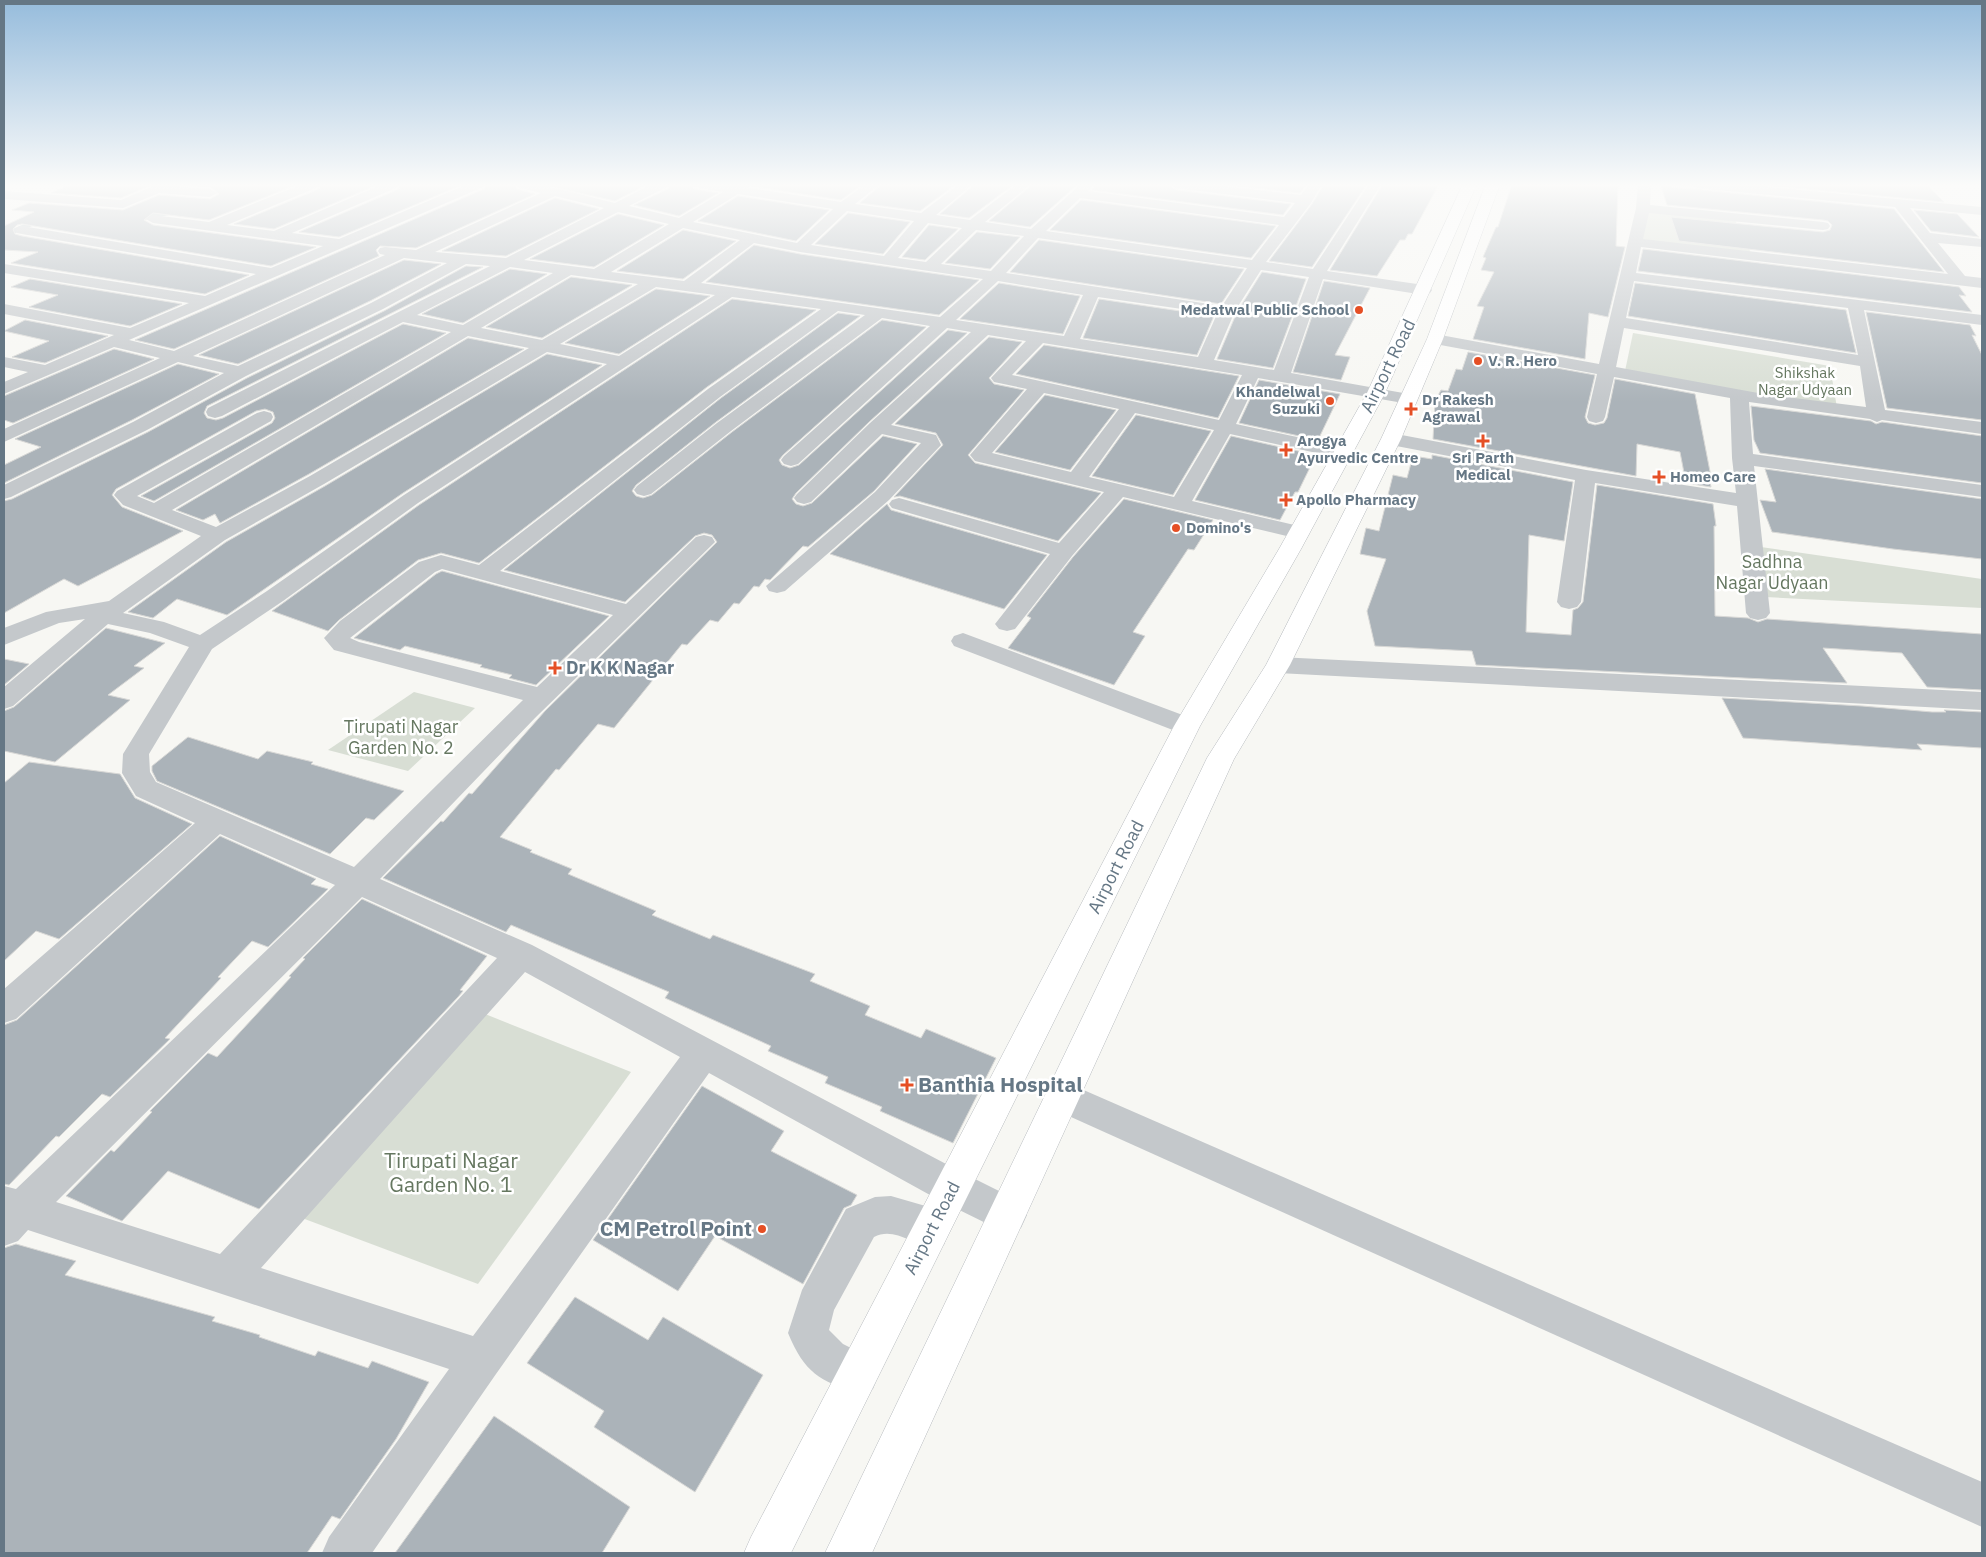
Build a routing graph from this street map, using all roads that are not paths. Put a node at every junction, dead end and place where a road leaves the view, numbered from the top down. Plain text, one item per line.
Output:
1 (178, 257) edge
2 (313, 257) edge
3 (404, 257) edge
4 (433, 257) edge
5 (517, 257) edge
6 (625, 257) edge
7 (726, 257) edge
8 (864, 257) edge
9 (891, 257) edge
10 (940, 257) edge
11 (1013, 257) edge
12 (1204, 257) edge
13 (1262, 257) edge
14 (1328, 257) edge
15 (1438, 257) edge
16 (1466, 257) edge
17 (1631, 257) edge
18 (1761, 257) edge
19 (1843, 257) edge
20 (1942, 257) edge
21 (462, 260) junction
22 (888, 260) junction
23 (506, 262) junction
24 (1257, 264) junction
25 (929, 267) junction
26 (4, 268) edge
27 (1850, 268) junction
28 (566, 272) junction
29 (274, 273) junction
30 (1318, 273) junction
31 (595, 275) junction
32 (995, 276) junction
33 (1627, 276) junction
34 (1960, 280) junction
35 (652, 282) junction
36 (1982, 282) edge
37 (686, 287) junction
38 (1424, 290) junction
39 (731, 291) junction
40 (1092, 292) junction
41 (1860, 293) junction
42 (208, 301) junction
43 (835, 306) junction
44 (4, 309) edge
45 (1228, 311) junction
46 (879, 313) junction
47 (401, 317) junction
48 (943, 322) junction
49 (1618, 322) junction
50 (1980, 323) edge
51 (985, 328) junction
52 (468, 330) junction
53 (131, 332) junction
54 (1039, 338) junction
55 (1435, 339) junction
56 (110, 341) junction
57 (1070, 342) junction
58 (544, 345) junction
59 (175, 357) junction
60 (4, 362) edge
61 (623, 362) junction
62 (1868, 362) junction
63 (1204, 363) junction
64 (46, 370) junction
65 (1605, 370) junction
66 (1252, 371) junction
67 (240, 372) junction
68 (1281, 375) junction
69 (1039, 387) junction
70 (4, 389) edge
71 (1376, 393) junction
72 (1740, 395) junction
73 (1409, 399) junction
74 (1130, 407) junction
75 (215, 412) dead end
76 (1877, 416) junction
77 (264, 417) dead end
78 (1596, 417) dead end
79 (877, 427) junction
80 (1225, 427) junction
81 (1982, 428) edge
82 (4, 436) edge
83 (1391, 439) junction
84 (1344, 453) junction
85 (1742, 458) junction
86 (791, 460) dead end
87 (1586, 476) junction
88 (1076, 480) junction
89 (644, 490) dead end
90 (1116, 491) junction
91 (1982, 491) edge
92 (4, 492) edge
93 (804, 498) dead end
94 (1748, 500) junction
95 (899, 504) dead end
96 (1179, 505) junction
97 (155, 511) junction
98 (1299, 533) junction
99 (217, 535) junction
100 (704, 542) dead end
101 (1064, 551) junction
102 (484, 573) junction
103 (777, 586) dead end
104 (1569, 602) dead end
105 (110, 612) junction
106 (629, 612) junction
107 (1758, 613) dead end
108 (1007, 624) dead end
109 (4, 637) edge
110 (963, 641) dead end
111 (203, 644) junction
112 (1278, 665) junction
113 (542, 697) junction
114 (4, 700) edge
115 (1982, 701) edge
116 (1188, 726) junction
117 (217, 820) junction
118 (358, 882) junction
119 (520, 954) junction
120 (4, 1009) edge
121 (703, 1053) junction
122 (1063, 1097) junction
123 (952, 1187) junction
124 (9, 1213) edge
125 (1008, 1215) junction
126 (930, 1231) junction
127 (227, 1276) junction
128 (481, 1360) junction
129 (858, 1374) junction
130 (1982, 1505) edge
131 (344, 1553) edge
132 (767, 1553) edge
133 (848, 1553) edge

1 - 29 street
2 - 29 street
3 - 59 street
4 - 21 street
5 - 23 street
6 - 31 street
7 - 37 street
8 - 22 street
9 - 22 street
10 - 25 street
11 - 32 street
12 - 24 street
13 - 24 street
14 - 30 street
15 - 38 main road, Airport Road
16 - 55 main road, Airport Road
17 - 33 street
18 - 27 street
19 - 27 street
20 - 34 street
21 - 23 street
21 - 67 street
22 - 25 street
23 - 28 street
23 - 47 street
24 - 30 street
24 - 45 street
25 - 32 street
26 - 42 street
27 - 34 street
27 - 41 street
28 - 31 street
28 - 52 street
29 - 42 street
30 - 38 street
30 - 68 street
31 - 35 street
32 - 40 street
32 - 48 street
33 - 41 street
33 - 49 street
34 - 36 street
35 - 37 street
35 - 58 street
37 - 39 street
38 - 71 main road, Airport Road
39 - 43 street
39 - 61 street
40 - 45 street
40 - 57 street
41 - 50 street
41 - 62 street
42 - 53 street
43 - 46 street
43 - 102 street
44 - 53 street
45 - 63 street
46 - 48 street
46 - 89 street
47 - 52 street
47 - 75 street
48 - 51 street
48 - 86 street
49 - 62 street
49 - 65 street
51 - 54 street
51 - 79 street
52 - 58 street
52 - 97 street
53 - 56 street
54 - 57 street
54 - 69 street
55 - 65 street
55 - 73 main road, Airport Road
56 - 59 street
56 - 64 street
57 - 63 street
58 - 61 street
58 - 99 street
59 - 67 street
59 - 82 street
60 - 64 street
61 - 111 street
62 - 76 street
63 - 66 street
64 - 70 street
65 - 72 street
65 - 78 street
66 - 68 street
66 - 80 street
67 - 92 street
68 - 71 street
69 - 74 street
69 - 88 street
71 - 73 street
71 - 84 main road, Airport Road
72 - 76 street
72 - 85 street
73 - 83 main road, Airport Road
74 - 80 street
74 - 88 street
76 - 81 street
77 - 97 street
79 - 93 street
79 - 103 street
80 - 84 street
80 - 96 street
83 - 87 street
83 - 112 main road, Airport Road
84 - 98 main road, Airport Road
85 - 91 street
85 - 94 street
87 - 94 street
87 - 104 street
88 - 90 street
90 - 96 street
90 - 101 street
94 - 107 street
95 - 101 street
96 - 98 street
97 - 99 street
98 - 116 main road, Airport Road
99 - 105 street
100 - 106 street
101 - 108 street
102 - 106 street
102 - 113 street
105 - 109 street
105 - 111 street
105 - 114 street
106 - 113 street
110 - 116 street
111 - 117 street
112 - 115 street
112 - 122 main road, Airport Road
113 - 118 street
116 - 123 main road, Airport Road
117 - 118 street
117 - 120 street
118 - 119 street
118 - 124 street
119 - 121 street
119 - 127 street
121 - 123 street
121 - 128 street
122 - 125 main road, Airport Road
122 - 130 street
123 - 125 street
123 - 126 main road, Airport Road
124 - 127 street
125 - 133 main road, Airport Road
126 - 129 main road, Airport Road
126 - 129 street
127 - 128 street
128 - 131 street
129 - 132 main road, Airport Road

